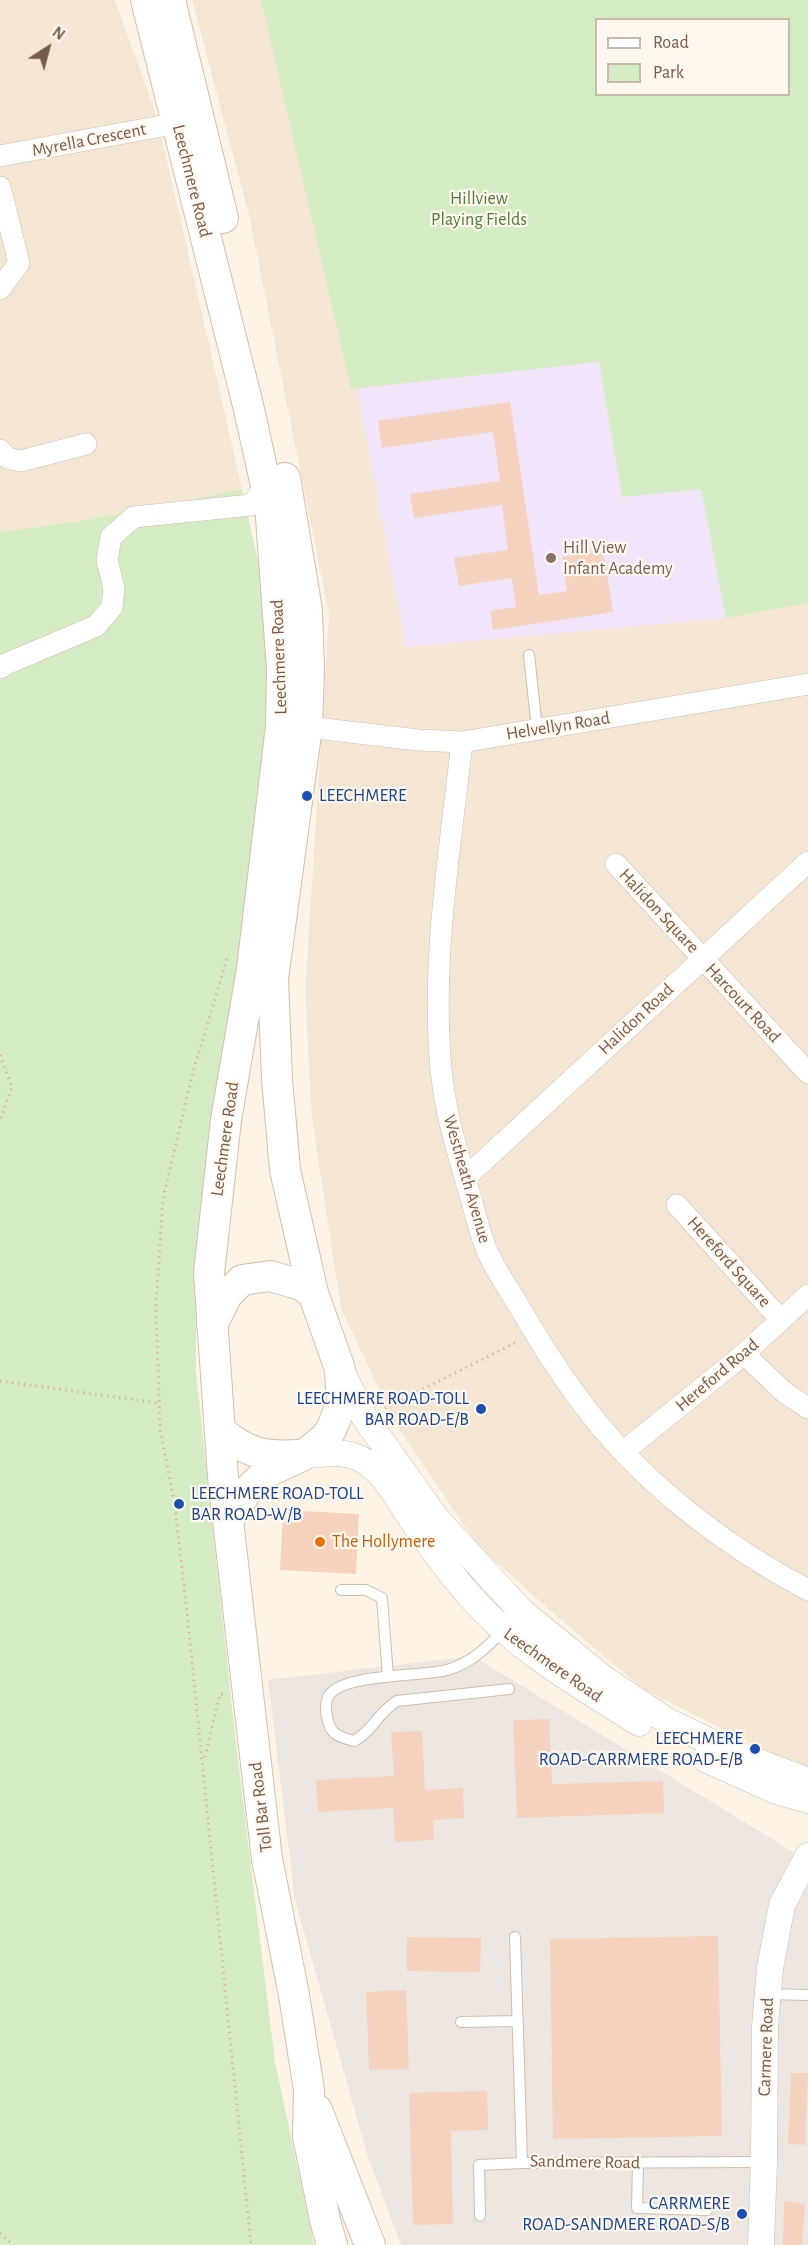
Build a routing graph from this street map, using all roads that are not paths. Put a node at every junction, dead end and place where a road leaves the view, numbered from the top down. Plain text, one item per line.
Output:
1 (146, 0) edge
2 (170, 0) edge
3 (188, 120) junction
4 (0, 156) edge
5 (0, 187) edge
6 (0, 289) edge
7 (86, 444) dead end
8 (0, 450) edge
9 (267, 485) junction
10 (529, 655) dead end
11 (0, 668) edge
12 (808, 684) edge
13 (294, 727) junction
14 (537, 729) junction
15 (462, 742) junction
16 (808, 862) edge
17 (616, 864) dead end
18 (702, 958) junction
19 (808, 1073) edge
20 (465, 1178) junction
21 (677, 1205) dead end
22 (313, 1293) junction
23 (808, 1295) edge
24 (781, 1320) junction
25 (212, 1325) junction
26 (744, 1354) junction
27 (340, 1369) junction
28 (808, 1408) edge
29 (220, 1431) junction
30 (623, 1452) junction
31 (304, 1455) junction
32 (223, 1477) joint
33 (228, 1521) junction
34 (341, 1590) dead end
35 (808, 1590) edge
36 (503, 1631) junction
37 (388, 1677) junction
38 (509, 1689) dead end
39 (808, 1781) edge
40 (808, 1800) edge
41 (808, 1856) edge
42 (515, 1937) dead end
43 (768, 1994) junction
44 (808, 1995) edge
45 (517, 2021) junction
46 (460, 2022) dead end
47 (309, 2091) junction
48 (638, 2162) junction
49 (764, 2162) junction
50 (522, 2163) junction
51 (707, 2210) dead end
52 (480, 2216) dead end
53 (332, 2245) edge
54 (370, 2245) edge
55 (760, 2245) edge

1 - 3 main road, Leechmere Road
2 - 3 main road, Leechmere Road
3 - 4 street, Myrella Crescent
3 - 9 main road, Leechmere Road
3 - 13 main road, Leechmere Road
5 - 6 street
7 - 8 street
9 - 11 street
9 - 13 main road, Leechmere Road
10 - 14 lane
12 - 14 street, Helvellyn Road
13 - 15 street, Helvellyn Road
13 - 22 main road, Leechmere Road
13 - 25 main road, Leechmere Road
14 - 15 street, Helvellyn Road
15 - 20 street, Westheath Avenue
16 - 18 street, Halidon Road
17 - 18 street, Halidon Square
18 - 19 street, Harcourt Road
18 - 20 street, Halidon Road
20 - 30 street, Westheath Avenue
21 - 24 street, Hereford Square
22 - 25 main road
22 - 27 main road, Leechmere Road
23 - 24 street, Hereford Road
24 - 26 street, Hereford Road
25 - 29 main road, Leechmere Road
26 - 28 street
26 - 30 street, Hereford Road
27 - 31 main road
27 - 39 street, Leechmere Road
29 - 31 main road, Leechmere Road
29 - 32 main road, Leechmere Road
30 - 35 street, Westheath Avenue
31 - 33 main road
31 - 36 street, Leechmere Road
32 - 33 main road, Toll Bar Road
33 - 47 main road, Toll Bar Road
34 - 37 lane
36 - 37 lane
36 - 40 street, Leechmere Road
37 - 38 lane
41 - 43 street, Carmere Road
42 - 45 lane, Sandmere Road
43 - 44 lane
43 - 49 street, Carmere Road
45 - 46 lane
45 - 50 lane, Sandmere Road
47 - 53 main road, Toll Bar Road
47 - 54 main road, Toll Bar Road
48 - 49 lane, Sandmere Road
48 - 50 lane, Sandmere Road
48 - 51 lane
49 - 55 street, Carmere Road
50 - 52 lane

